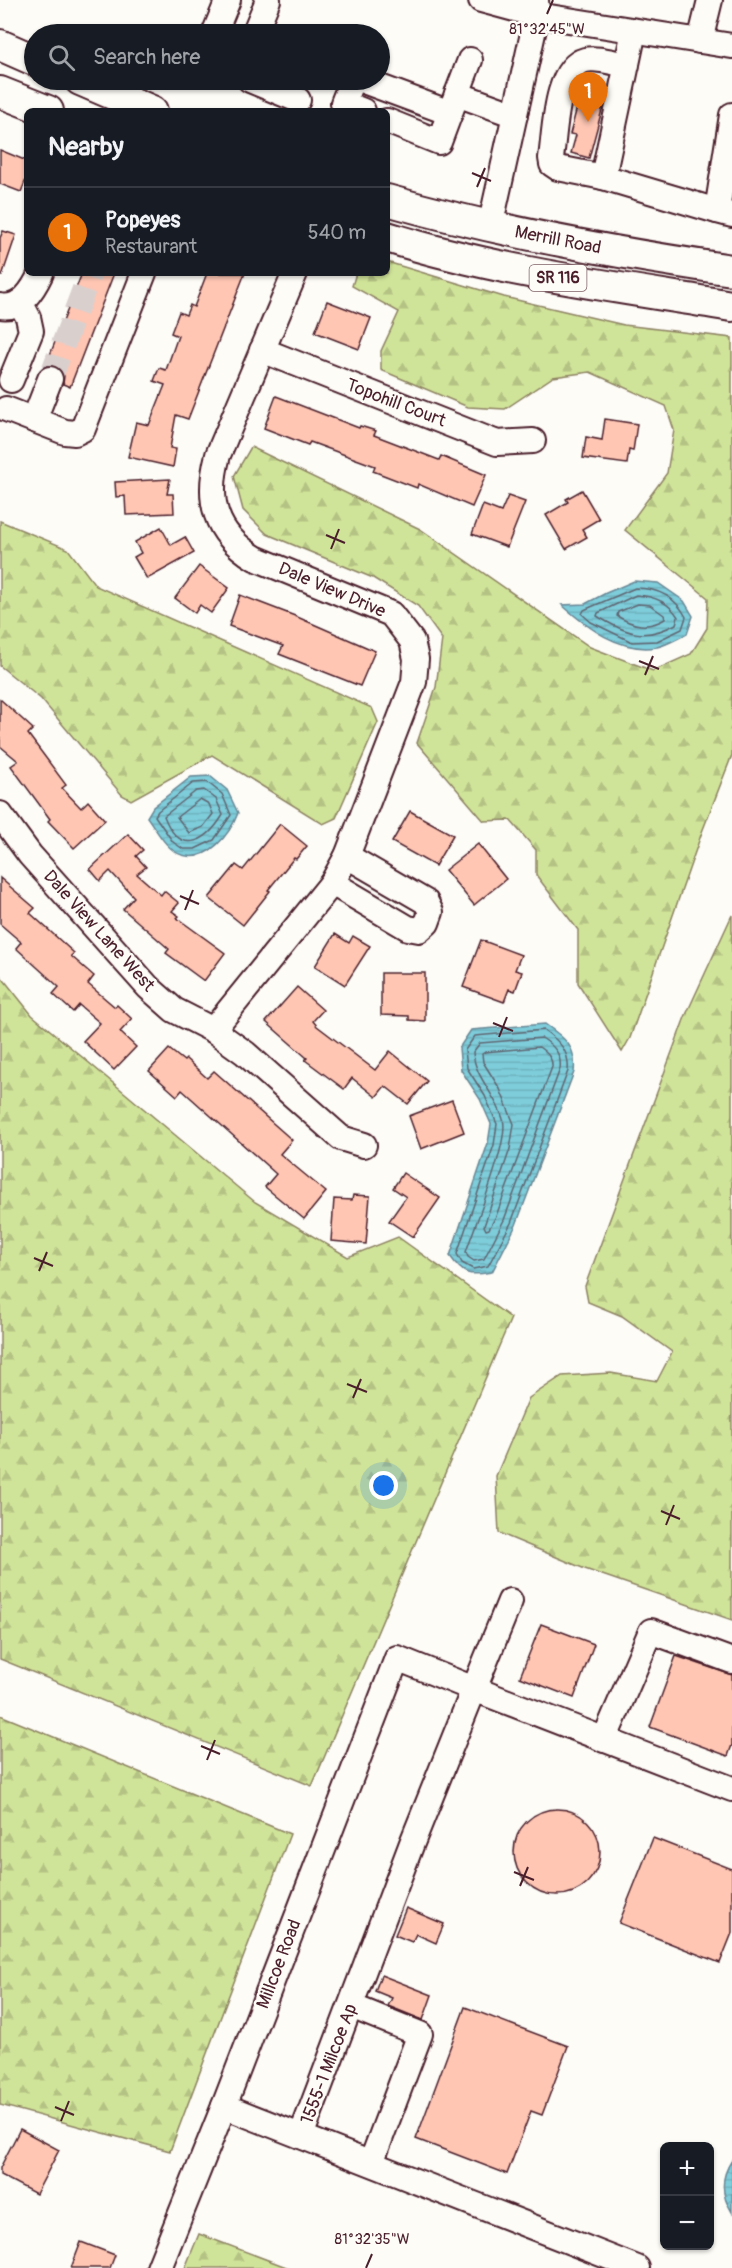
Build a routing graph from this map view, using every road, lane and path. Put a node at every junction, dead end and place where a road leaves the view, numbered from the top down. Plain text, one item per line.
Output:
1 (228, 0) edge
2 (268, 0) edge
3 (481, 0) edge
4 (710, 0) edge
5 (537, 8) edge
6 (218, 24) edge
7 (258, 24) edge
8 (634, 31) junction
9 (700, 41) junction
10 (0, 45) edge
11 (732, 46) edge
12 (24, 56) edge
13 (470, 60) dead end
14 (627, 64) junction
15 (521, 87) junction
16 (390, 88) edge
17 (103, 90) edge
18 (274, 90) edge
19 (348, 90) edge
20 (0, 92) edge
21 (560, 94) junction
22 (298, 100) dead end
23 (453, 104) junction
24 (40, 108) edge
25 (145, 108) edge
26 (356, 108) edge
27 (515, 115) junction
28 (732, 115) edge
29 (390, 122) edge
30 (612, 132) junction
31 (554, 141) junction
32 (603, 177) junction
33 (390, 201) edge
34 (390, 207) edge
35 (725, 213) edge
36 (438, 214) junction
37 (490, 227) junction
38 (390, 238) edge
39 (732, 270) edge
40 (39, 276) edge
41 (143, 276) edge
42 (294, 276) edge
43 (10, 304) edge
44 (732, 306) edge
45 (262, 350) junction
46 (50, 379) tunnel mouth
47 (11, 381) dead end
48 (6, 409) dead end
49 (34, 420) junction
50 (533, 441) dead end
51 (0, 814) edge
52 (347, 856) junction
53 (332, 883) junction
54 (213, 1030) junction
55 (364, 1145) dead end
56 (510, 1601) dead end
57 (732, 1661) edge
58 (474, 1689) junction
59 (604, 1740) junction
60 (732, 1789) edge
61 (351, 2006) junction
62 (225, 2106) junction
63 (301, 2136) junction
64 (371, 2163) junction
65 (159, 2268) edge
66 (637, 2268) edge

1 - 6 street
2 - 7 street
3 - 5 street
4 - 9 street
5 - 8 street
5 - 15 street
8 - 9 street
8 - 14 street
9 - 11 street
10 - 12 main road
13 - 23 street
14 - 21 street
14 - 30 street
15 - 21 street
15 - 27 street
16 - 23 street
17 - 25 main road
18 - 22 street
19 - 26 street
20 - 24 main road
21 - 31 street
23 - 27 street
23 - 29 street
27 - 37 street
28 - 35 street
30 - 31 street
30 - 32 street
31 - 32 street
32 - 35 street
33 - 36 main road, Merrill Road / SR 116
34 - 36 street
36 - 37 main road, Merrill Road / SR 116
37 - 39 main road, Merrill Road / SR 116
38 - 44 main road, Merrill Road / SR 116
40 - 43 street
41 - 49 street
42 - 45 street, Dale View Drive
43 - 47 street
45 - 50 street, Topohill Court
45 - 52 street, Dale View Drive
46 - 49 street
48 - 49 street
51 - 54 street, Dale View Lane West
52 - 53 street, Dale View Drive
52 - 53 street
53 - 54 street, Dale View Drive
54 - 55 street, Dale View Lane West
56 - 58 street, 1555-1 Milcoe Ap
57 - 59 street
58 - 59 street
58 - 61 street, 1555-1 Milcoe Ap
58 - 62 street, Millcoe Road
59 - 60 street
61 - 63 street, 1555-1 Milcoe Ap
61 - 64 street
62 - 63 street
62 - 65 street, Millcoe Road
63 - 64 street, 1555-1 Milcoe Ap
64 - 66 street, 1555-1 Milcoe Ap

